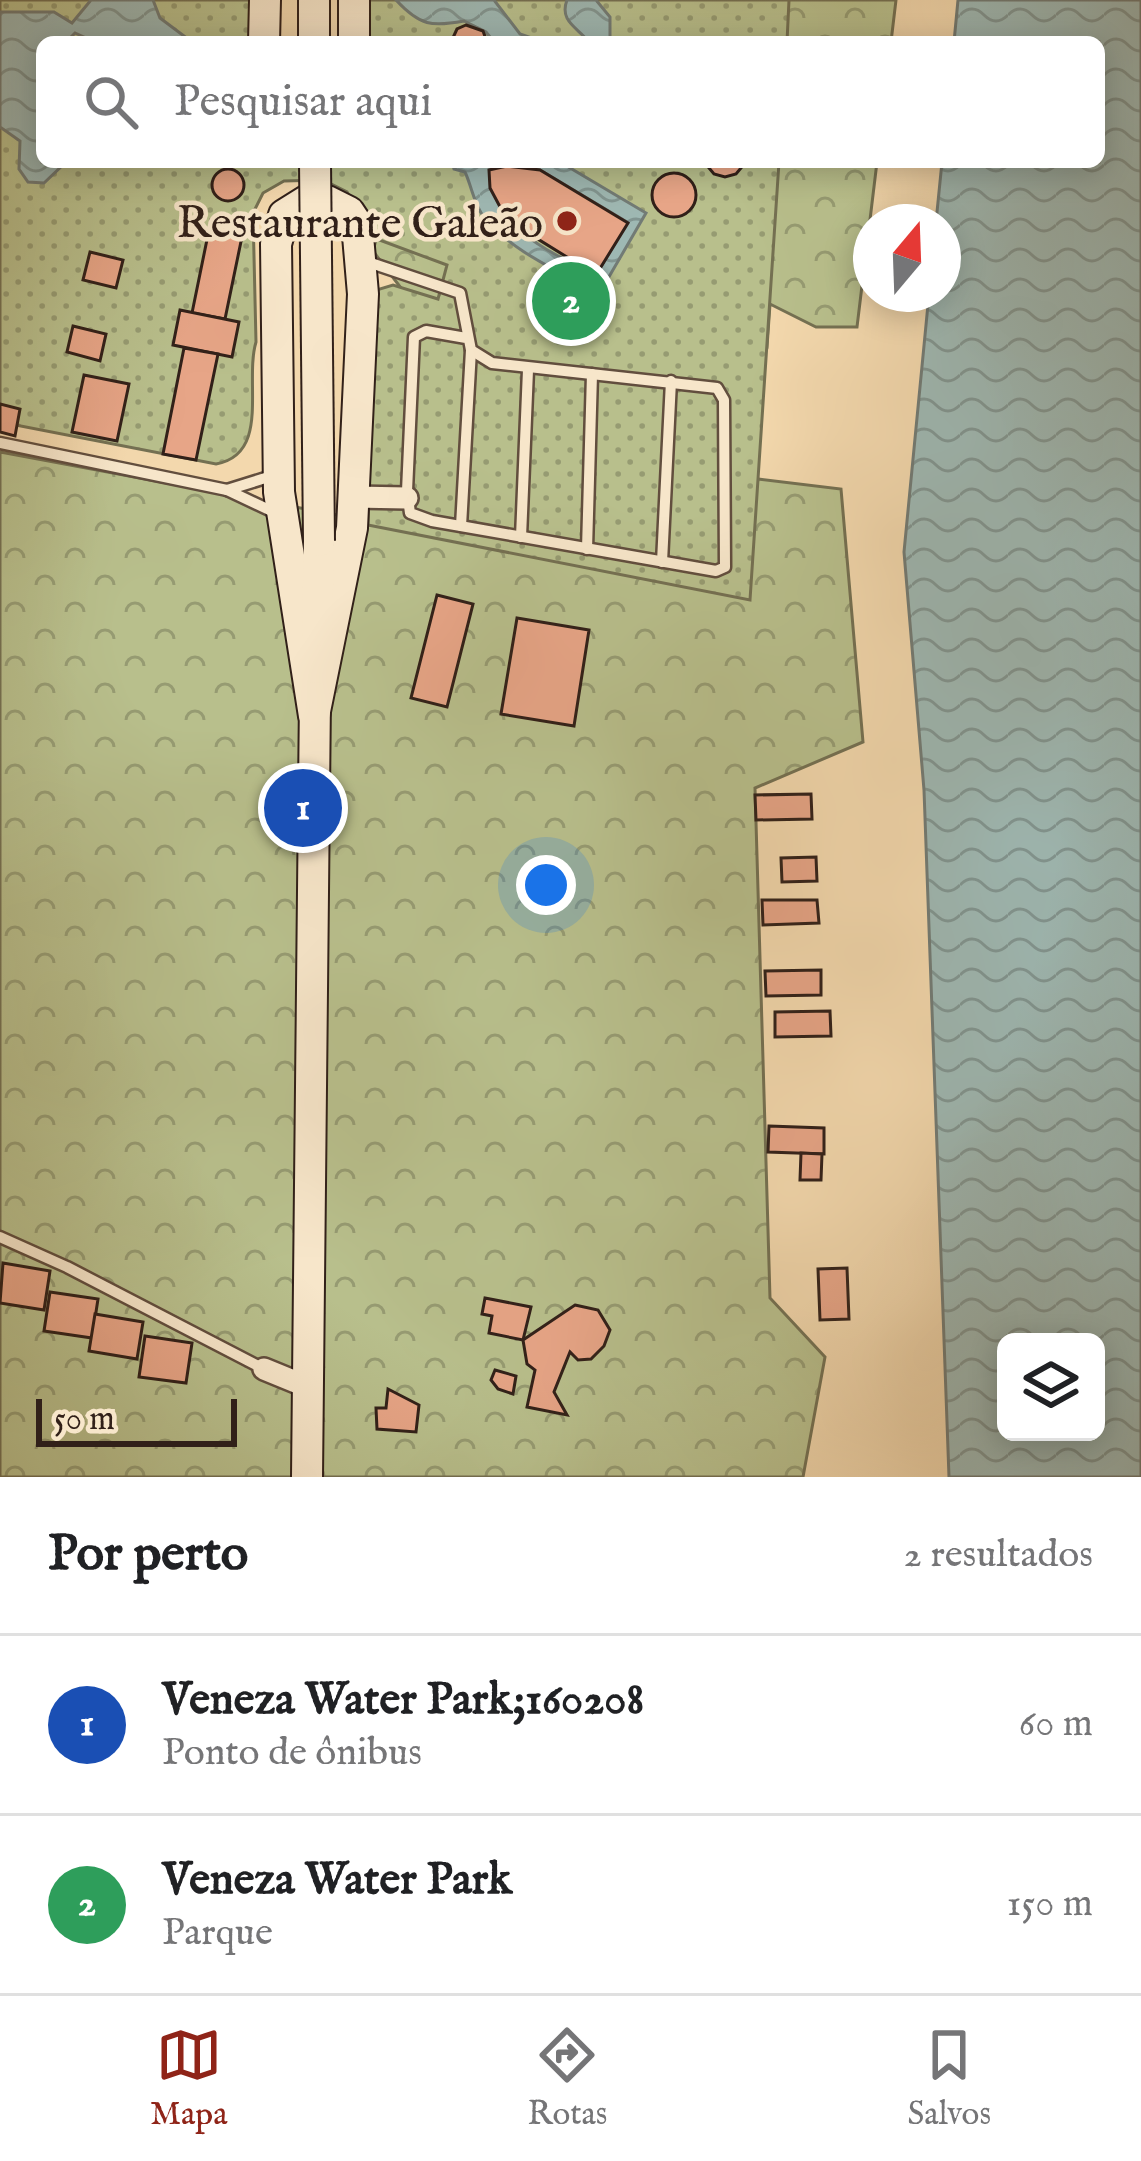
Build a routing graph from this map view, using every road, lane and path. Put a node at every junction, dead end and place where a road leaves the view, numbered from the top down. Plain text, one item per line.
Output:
1 (265, 0) edge
2 (314, 0) edge
3 (354, 0) edge
4 (264, 36) edge
5 (314, 36) edge
6 (355, 36) edge
7 (315, 168) edge
8 (362, 260) junction
9 (469, 344) junction
10 (528, 370) junction
11 (592, 374) junction
12 (671, 381) junction
13 (0, 443) edge
14 (278, 474) junction
15 (227, 490) junction
16 (354, 497) junction
17 (407, 498) junction
18 (283, 516) junction
19 (461, 526) junction
20 (521, 537) junction
21 (587, 549) junction
22 (662, 562) junction
23 (314, 716) junction
24 (0, 1238) edge
25 (264, 1369) joint
26 (308, 1387) junction
27 (308, 1477) edge

1 - 4 main road
2 - 5 main road
3 - 6 main road
7 - 23 main road, bridge
8 - 9 lane
8 - 14 main road
8 - 16 main road
9 - 10 lane
9 - 17 lane
9 - 19 lane
10 - 11 lane
10 - 20 lane
11 - 12 lane
11 - 21 lane
12 - 22 lane
12 - 22 lane
13 - 15 lane
14 - 15 lane
14 - 18 main road
15 - 18 lane
16 - 17 street
16 - 23 main road
17 - 19 lane
18 - 23 main road
19 - 20 lane
20 - 21 lane
21 - 22 lane
23 - 26 main road
24 - 25 lane
25 - 26 street
26 - 27 main road

